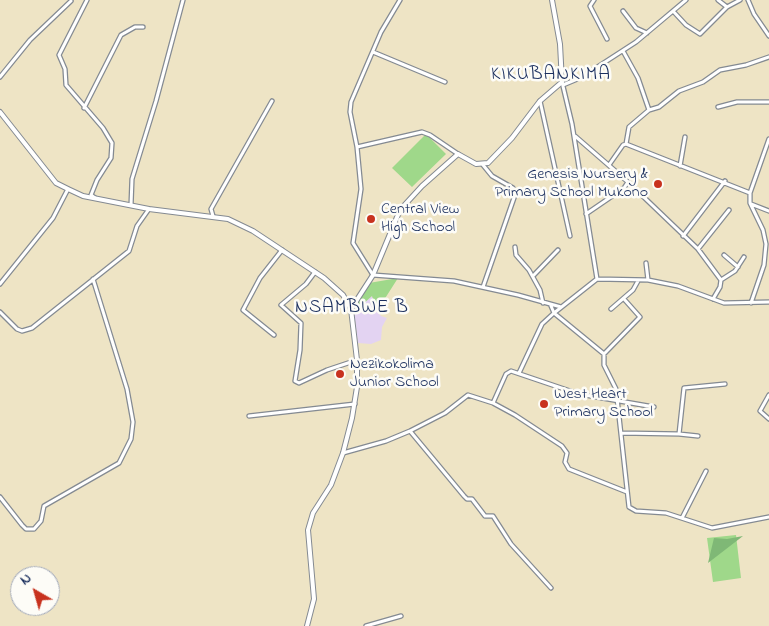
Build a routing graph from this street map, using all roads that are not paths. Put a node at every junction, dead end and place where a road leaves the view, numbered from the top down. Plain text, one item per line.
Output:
1 (87, 0) edge
2 (183, 0) edge
3 (400, 0) edge
4 (552, 0) edge
5 (594, 0) edge
6 (677, 0) edge
7 (686, 0) edge
8 (718, 0) edge
9 (740, 0) edge
10 (748, 0) edge
11 (71, 1) edge
12 (681, 4) junction
13 (727, 7) junction
14 (623, 11) dead end
15 (673, 11) junction
16 (143, 27) dead end
17 (646, 33) junction
18 (769, 36) edge
19 (607, 39) dead end
20 (622, 50) junction
21 (373, 52) junction
22 (769, 57) edge
23 (0, 77) edge
24 (445, 82) dead end
25 (562, 84) junction
26 (272, 100) dead end
27 (540, 101) junction
28 (769, 102) edge
29 (718, 107) dead end
30 (84, 108) junction
31 (649, 110) junction
32 (0, 112) edge
33 (574, 136) junction
34 (686, 138) dead end
35 (769, 139) edge
36 (626, 144) junction
37 (357, 147) junction
38 (458, 154) junction
39 (483, 165) junction
40 (609, 165) junction
41 (680, 166) junction
42 (725, 181) junction
43 (628, 182) junction
44 (68, 189) junction
45 (750, 193) junction
46 (95, 198) junction
47 (750, 203) junction
48 (131, 205) junction
49 (149, 209) junction
50 (729, 210) dead end
51 (769, 211) edge
52 (586, 214) junction
53 (213, 216) junction
54 (570, 236) dead end
55 (683, 236) junction
56 (515, 247) dead end
57 (282, 250) junction
58 (558, 250) dead end
59 (698, 250) junction
60 (724, 255) dead end
61 (744, 257) dead end
62 (646, 263) dead end
63 (738, 267) junction
64 (315, 272) junction
65 (373, 275) junction
66 (533, 276) junction
67 (93, 279) junction
68 (597, 279) junction
69 (648, 280) junction
70 (721, 280) junction
71 (638, 281) junction
72 (0, 284) edge
73 (483, 287) junction
74 (624, 299) junction
75 (713, 299) junction
76 (769, 302) edge
77 (751, 303) junction
78 (543, 304) junction
79 (551, 306) junction
80 (561, 308) junction
81 (351, 309) junction
82 (612, 309) dead end
83 (0, 312) edge
84 (554, 314) junction
85 (274, 335) dead end
86 (604, 354) junction
87 (358, 360) junction
88 (520, 373) junction
89 (725, 384) dead end
90 (769, 395) edge
91 (616, 399) junction
92 (493, 403) junction
93 (354, 404) junction
94 (654, 406) dead end
95 (249, 416) dead end
96 (769, 419) edge
97 (410, 431) junction
98 (621, 433) junction
99 (679, 434) junction
100 (698, 436) dead end
101 (343, 453) junction
102 (706, 471) dead end
103 (627, 492) junction
104 (0, 497) edge
105 (769, 517) edge
106 (682, 518) junction
107 (551, 588) dead end
108 (401, 616) dead end
109 (307, 626) edge
110 (366, 626) edge

1 - 30 street
2 - 48 street
3 - 21 street
4 - 25 street
5 - 19 street
6 - 12 street
7 - 12 street
8 - 13 street
9 - 13 street
10 - 18 street
11 - 23 street
12 - 15 street
13 - 15 street
14 - 17 street
15 - 17 street
16 - 30 street
17 - 20 street
20 - 25 street
20 - 31 street
21 - 24 street
21 - 37 street
22 - 31 street
25 - 27 street
25 - 33 street
26 - 53 street
27 - 39 street
27 - 54 street
28 - 29 street
30 - 46 street
31 - 36 street
32 - 44 street
33 - 40 street
33 - 52 street
34 - 41 street
35 - 45 street
36 - 40 street
36 - 41 street
37 - 38 street
37 - 65 street
38 - 39 street
38 - 65 street
39 - 73 street
40 - 43 street
41 - 42 street
42 - 45 street
42 - 55 street
43 - 52 street
43 - 55 street
44 - 46 street
44 - 72 street
45 - 47 street
46 - 48 street
47 - 51 street
47 - 77 street
48 - 49 street
49 - 53 street
49 - 67 street
50 - 59 street
52 - 68 street
53 - 57 street
55 - 59 street
56 - 66 street
57 - 64 street
57 - 85 street
58 - 66 street
59 - 70 street
60 - 63 street
61 - 63 street
62 - 69 street
63 - 70 street
64 - 81 street
64 - 87 street
65 - 73 street
65 - 81 street
66 - 78 street
67 - 83 street
67 - 104 street
68 - 71 street
68 - 80 street
69 - 71 street
69 - 75 street
70 - 75 street
71 - 74 street
73 - 78 street
74 - 82 street
74 - 86 street
75 - 77 street
76 - 77 street
78 - 79 street
79 - 80 street
79 - 84 street
80 - 84 street
81 - 87 street
84 - 86 street
84 - 88 street
86 - 91 street
87 - 93 street
88 - 91 street
88 - 92 street
89 - 99 street
90 - 96 street
91 - 94 street
91 - 98 street
92 - 97 street
92 - 103 street
93 - 95 street
93 - 101 street
97 - 101 street
97 - 107 street
98 - 99 street
98 - 103 street
99 - 100 street
101 - 109 street
102 - 106 street
103 - 106 street
105 - 106 street
108 - 110 street

